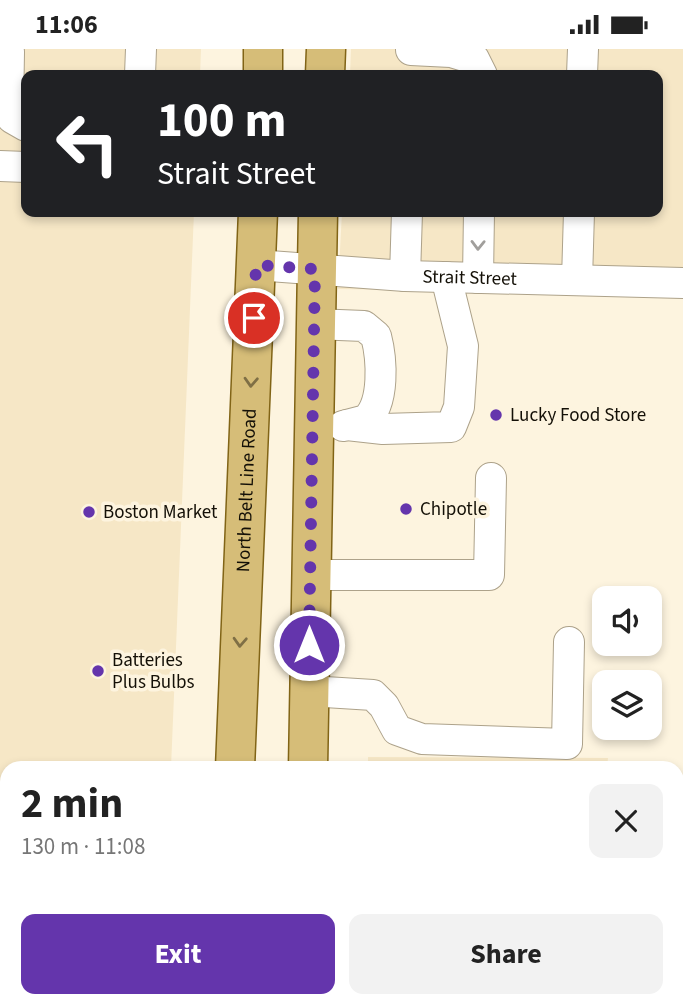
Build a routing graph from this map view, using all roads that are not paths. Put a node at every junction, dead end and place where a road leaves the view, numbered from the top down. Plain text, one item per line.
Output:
1 (141, 49) edge
2 (264, 49) edge
3 (326, 49) edge
4 (411, 49) edge
5 (583, 49) edge
6 (6, 59) edge
7 (141, 70) edge
8 (263, 70) edge
9 (325, 70) edge
10 (410, 70) edge
11 (480, 70) edge
12 (582, 70) edge
13 (21, 123) edge
14 (0, 166) edge
15 (21, 167) edge
16 (258, 217) edge
17 (318, 217) edge
18 (407, 217) edge
19 (479, 217) edge
20 (579, 217) edge
21 (256, 265) junction
22 (315, 269) junction
23 (405, 276) junction
24 (446, 278) junction
25 (478, 278) junction
26 (577, 280) junction
27 (683, 283) edge
28 (314, 324) junction
29 (329, 426) junction
30 (491, 478) dead end
31 (310, 575) junction
32 (569, 642) dead end
33 (309, 691) junction
34 (235, 761) edge
35 (308, 761) edge

1 - 7 street
2 - 8 main road
3 - 9 main road
4 - 10 street
4 - 11 street
5 - 12 street
6 - 13 street
14 - 15 street
16 - 21 main road, North Belt Line Road
17 - 22 main road
18 - 23 street
19 -> 25 street
20 - 26 street
21 - 22 street, Strait Street
21 -> 34 main road, North Belt Line Road
22 - 23 street, Strait Street
22 - 28 main road
23 - 24 street, Strait Street
24 - 25 street, Strait Street
24 - 29 street
25 - 26 street, Strait Street
26 - 27 street, Strait Street
28 - 29 main road
28 - 29 street
29 - 31 main road
30 - 31 street
31 - 33 main road
32 - 33 street
33 - 35 main road

